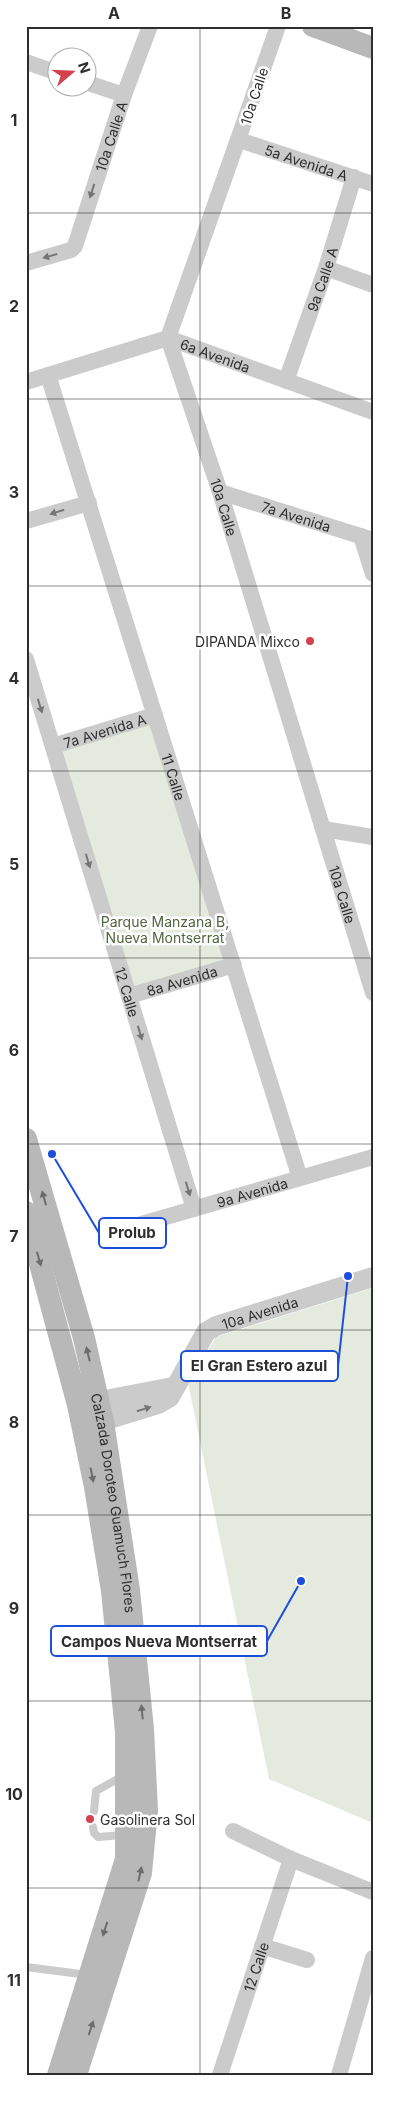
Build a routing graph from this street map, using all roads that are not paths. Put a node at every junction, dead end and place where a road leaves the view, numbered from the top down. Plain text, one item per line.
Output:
1 (150, 26) edge
2 (278, 26) edge
3 (313, 26) edge
4 (373, 48) edge
5 (26, 62) edge
6 (48, 70) edge
7 (98, 86) edge
8 (124, 95) junction
9 (239, 140) junction
10 (354, 177) junction
11 (373, 184) edge
12 (26, 262) edge
13 (326, 268) junction
14 (373, 285) edge
15 (168, 338) junction
16 (48, 375) junction
17 (286, 381) junction
18 (26, 382) edge
19 (373, 412) edge
20 (220, 492) junction
21 (88, 503) junction
22 (26, 521) edge
23 (367, 538) edge
24 (373, 574) edge
25 (26, 659) edge
26 (155, 715) junction
27 (53, 746) junction
28 (323, 830) junction
29 (373, 837) edge
30 (234, 965) junction
31 (368, 966) edge
32 (373, 993) edge
33 (129, 996) junction
34 (26, 1139) edge
35 (373, 1157) edge
36 (31, 1173) edge
37 (300, 1178) junction
38 (194, 1209) junction
39 (26, 1212) edge
40 (131, 1227) dead end
41 (373, 1277) edge
42 (90, 1414) junction
43 (135, 1746) junction
44 (127, 1774) junction
45 (94, 1811) dead end
46 (93, 1827) dead end
47 (233, 1831) dead end
48 (137, 1835) junction
49 (291, 1858) junction
50 (373, 1892) edge
51 (262, 1946) junction
52 (373, 1958) edge
53 (307, 1960) dead end
54 (26, 1967) edge
55 (90, 1976) junction
56 (366, 2011) edge
57 (58, 2075) edge
58 (76, 2075) edge
59 (220, 2075) edge
60 (339, 2075) edge

1 - 8 street, 10a Calle A
2 - 9 street, 10a Calle
3 - 4 main road
5 - 6 street
7 - 8 street
8 -> 12 street, 10a Calle A
9 - 10 street, 5a Avenida A
9 - 15 street, 10a Calle
10 - 11 street, 5a Avenida A
10 - 13 street, 9a Calle A
13 - 14 street
13 - 17 street, 9a Calle A
15 - 16 street, 6a Avenida
15 - 17 street, 6a Avenida
15 - 20 street, 10a Calle
16 - 18 street, 6a Avenida
16 - 21 street, 11 Calle
17 - 19 street, 6a Avenida
20 - 23 street, 7a Avenida
20 - 28 street, 10a Calle
21 -> 22 street
21 - 26 street, 11 Calle
23 - 24 street
25 -> 27 street, 12 Calle
26 - 27 street, 7a Avenida A
26 - 30 street, 11 Calle
27 -> 33 street, 12 Calle
28 - 29 street
28 - 31 street, 10a Calle
30 - 33 street, 8a Avenida
30 - 37 street, 11 Calle
31 - 32 street, 10a Calle
33 -> 38 street, 12 Calle
34 - 36 main road, Calzada Doroteo Guamuch Flores
35 - 37 street, 9a Avenida
42 -> 36 main road, Calzada Doroteo Guamuch Flores
37 - 38 street, 9a Avenida
38 - 40 street, 9a Avenida
39 -> 42 main road, Calzada Doroteo Guamuch Flores
41 - 42 street, 10a Avenida
42 - 43 main road, Calzada Doroteo Guamuch Flores
43 - 44 main road, Calzada Doroteo Guamuch Flores
43 - 48 main road, Calzada Doroteo Guamuch Flores
44 - 45 lane
44 - 48 main road, Calzada Doroteo Guamuch Flores
46 - 48 lane
47 - 49 street
48 -> 55 main road, Calzada Doroteo Guamuch Flores
58 -> 48 main road, Calzada Doroteo Guamuch Flores
49 - 50 street
49 - 51 street, 12 Calle
51 - 53 street
51 - 59 street, 12 Calle
52 - 56 street
54 - 55 lane
55 - 57 main road, Calzada Doroteo Guamuch Flores
56 - 60 street

